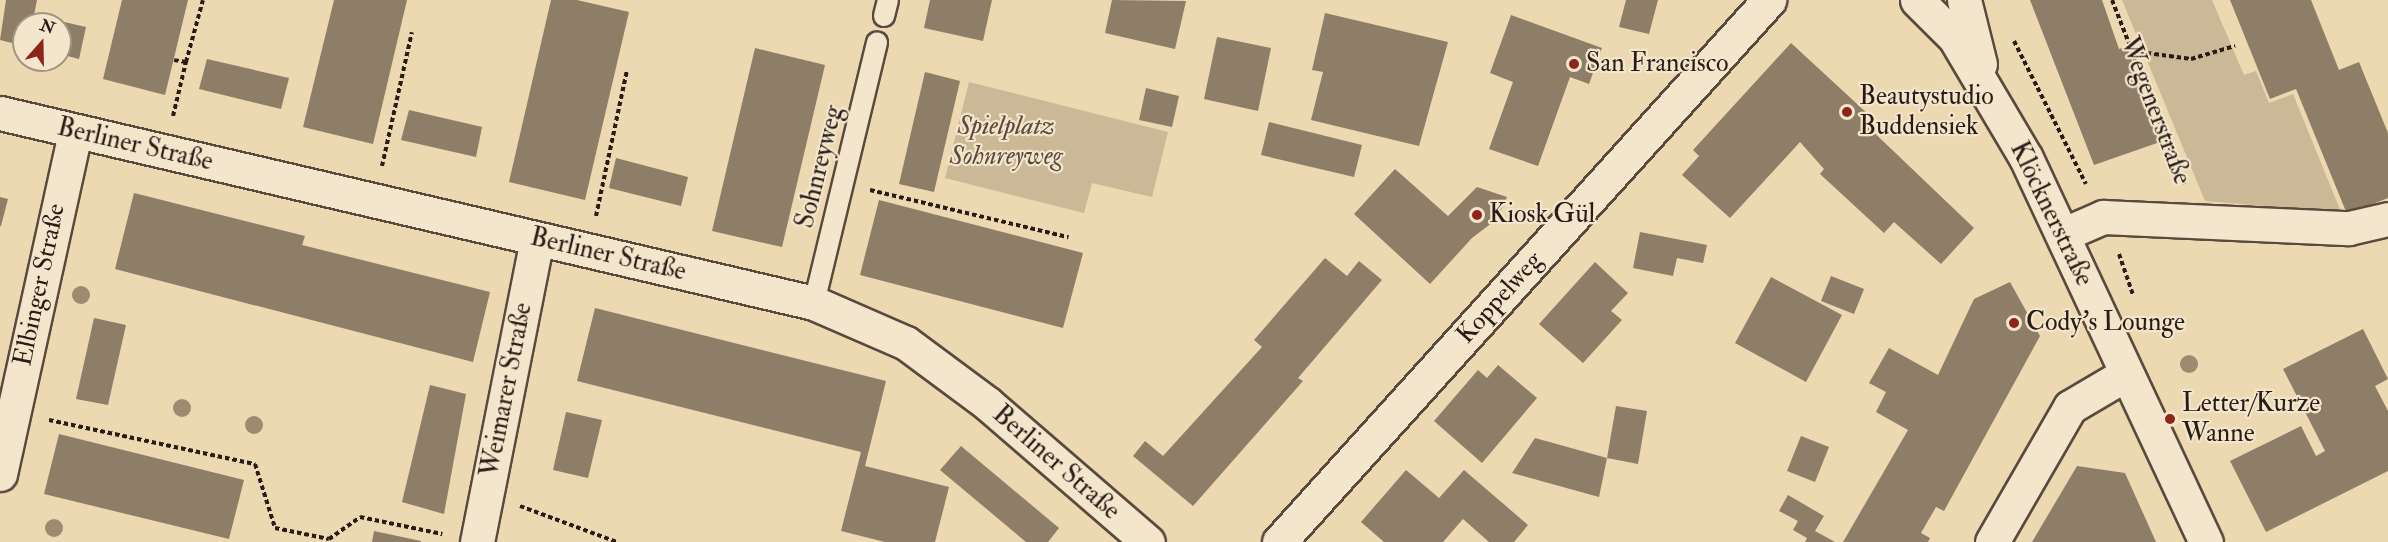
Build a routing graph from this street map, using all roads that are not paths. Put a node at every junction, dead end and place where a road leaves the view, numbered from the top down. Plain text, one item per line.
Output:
1 (1769, 0) edge
2 (1917, 0) edge
3 (1964, 0) edge
4 (877, 43) dead end
5 (1984, 83) junction
6 (0, 113) edge
7 (75, 132) junction
8 (2388, 219) edge
9 (2064, 234) junction
10 (537, 239) junction
11 (814, 303) junction
12 (2126, 374) junction
13 (0, 474) edge
14 (477, 542) edge
15 (1148, 542) edge
16 (1279, 542) edge
17 (1992, 542) edge
18 (2206, 542) edge

1 - 16 street, Koppelweg
2 - 5 street
3 - 5 street
4 - 11 lane, Sohnreyweg
5 - 9 street, Klöcknerstraße
6 - 7 street, Berliner Straße
7 - 10 street, Berliner Straße
7 - 13 street, Elbinger Straße
8 - 9 street, Wegenerstraße
9 - 12 street, Klöcknerstraße
10 - 11 street, Berliner Straße
10 - 14 street, Weimarer Straße
11 - 15 street, Berliner Straße
12 - 17 street
12 - 18 street, Klöcknerstraße

